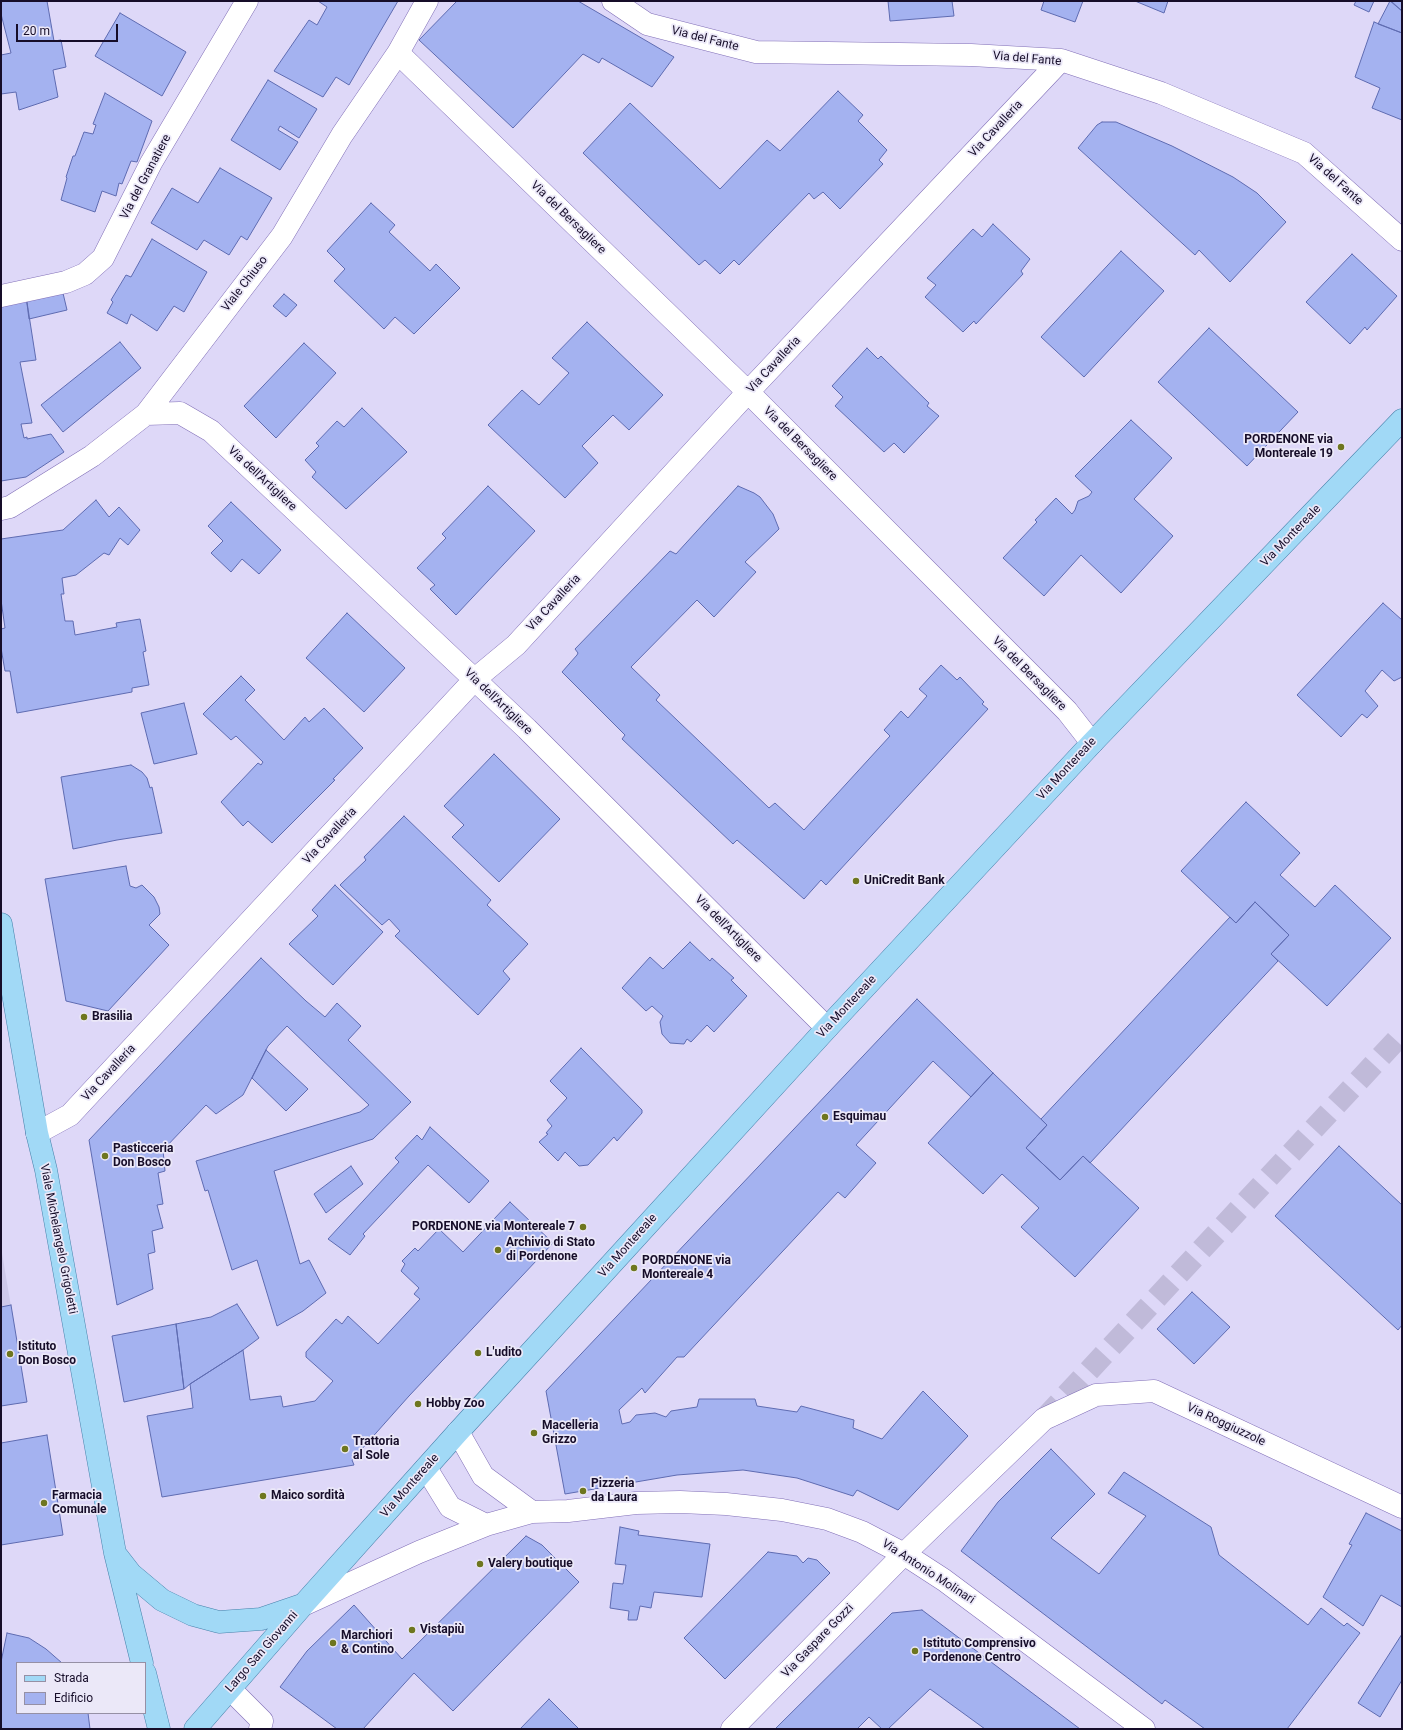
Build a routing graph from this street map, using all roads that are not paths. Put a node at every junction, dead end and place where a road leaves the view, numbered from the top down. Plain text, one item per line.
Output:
1 (248, 1) edge
2 (427, 1) edge
3 (613, 1) edge
4 (398, 53) junction
5 (1061, 60) junction
6 (1402, 240) edge
7 (1, 296) edge
8 (748, 392) junction
9 (146, 414) junction
10 (1402, 420) edge
11 (1, 509) edge
12 (475, 680) junction
13 (1092, 743) junction
14 (1, 924) edge
15 (828, 1028) junction
16 (37, 1133) junction
17 (458, 1432) junction
18 (426, 1468) junction
19 (1402, 1507) edge
20 (532, 1512) junction
21 (486, 1524) junction
22 (115, 1553) junction
23 (904, 1554) junction
24 (303, 1605) junction
25 (142, 1662) edge
26 (146, 1677) edge
27 (230, 1690) junction
28 (159, 1729) edge
29 (195, 1729) edge
30 (260, 1729) edge
31 (732, 1729) edge
32 (1144, 1729) edge

1 - 7 street, Via del Granatiere
2 - 4 street, Viale Chiuso
3 - 5 street, Via del Fante
4 - 8 street, Via del Bersagliere
4 - 9 street, Viale Chiuso
5 - 6 street, Via del Fante
5 - 8 street, Via Cavalleria
8 - 12 street, Via Cavalleria
8 - 13 street, Via del Bersagliere
9 - 11 street, Viale Chiuso
9 - 12 street, Via dell'Artigliere
10 - 13 main road, Via Montereale
12 - 15 street, Via dell'Artigliere
12 - 16 street, Via Cavalleria
13 - 15 main road, Via Montereale
14 - 16 main road, Viale Michelangelo Grigoletti
15 - 17 main road, Via Montereale
16 - 22 main road, Viale Michelangelo Grigoletti
17 - 18 main road, Via Montereale
17 - 20 street
18 - 21 street
18 - 24 main road, Via Montereale
19 - 23 street, Via Roggiuzzole
20 - 21 street, Via Antonio Molinari
20 - 23 street, Via Antonio Molinari
21 - 24 street, Via Antonio Molinari
22 - 24 main road, Largo San Giovanni
22 - 25 main road
23 - 31 street, Via Gaspare Gozzi
23 - 32 street, Via Antonio Molinari
24 - 27 main road, Largo San Giovanni
26 - 28 main road
27 - 29 main road, Largo San Giovanni
27 - 30 street

